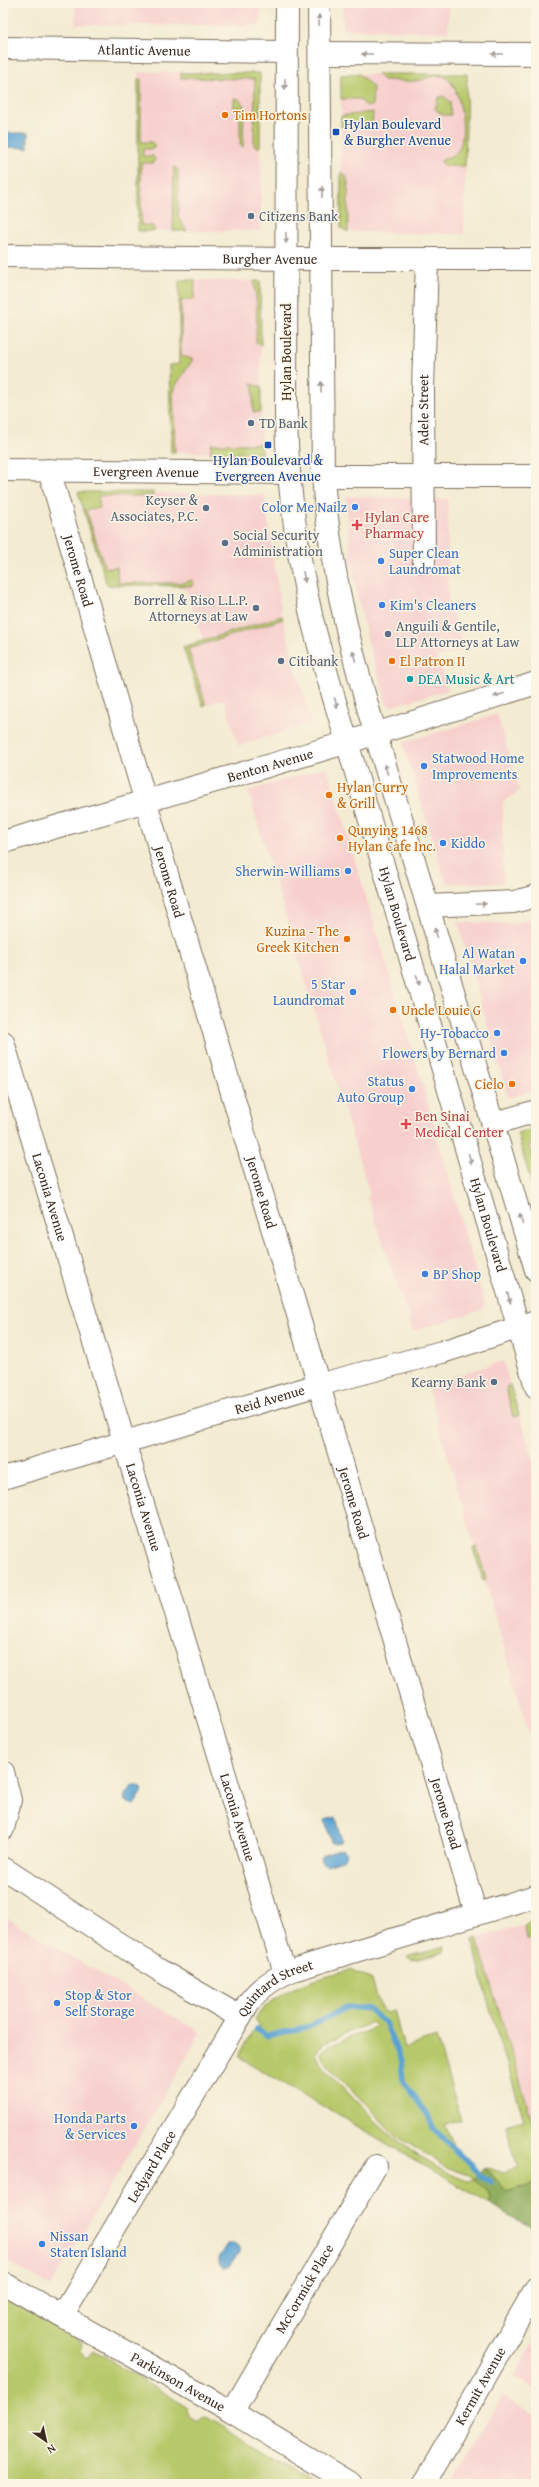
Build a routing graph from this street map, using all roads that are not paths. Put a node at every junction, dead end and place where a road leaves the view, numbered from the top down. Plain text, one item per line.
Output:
1 (287, 3) edge
2 (319, 3) edge
3 (3, 48) edge
4 (285, 52) junction
5 (320, 54) junction
6 (536, 54) edge
7 (3, 256) edge
8 (286, 259) junction
9 (322, 259) junction
10 (427, 259) junction
11 (536, 259) edge
12 (3, 470) edge
13 (49, 470) junction
14 (289, 473) junction
15 (422, 474) junction
16 (323, 476) junction
17 (536, 476) edge
18 (424, 562) dead end
19 (536, 683) edge
20 (376, 734) junction
21 (347, 742) junction
22 (145, 801) junction
23 (3, 842) edge
24 (536, 896) edge
25 (428, 906) junction
26 (3, 1042) edge
27 (536, 1111) edge
28 (493, 1124) junction
29 (536, 1270) edge
30 (527, 1325) edge
31 (318, 1384) junction
32 (536, 1387) edge
33 (122, 1442) junction
34 (3, 1478) edge
35 (3, 1772) edge
36 (3, 1829) edge
37 (3, 1868) edge
38 (536, 1896) edge
39 (476, 1914) junction
40 (285, 1973) junction
41 (240, 2017) junction
42 (376, 2166) dead end
43 (3, 2283) edge
44 (536, 2288) edge
45 (63, 2315) junction
46 (232, 2412) junction
47 (351, 2484) edge
48 (424, 2484) edge

1 - 4 street, Hylan Boulevard
5 -> 2 street
3 - 4 street, Atlantic Avenue
4 -> 8 street, Hylan Boulevard
6 -> 5 street
9 -> 5 street
7 - 8 street, Burgher Avenue
8 - 9 street, Burgher Avenue
8 - 14 street, Hylan Boulevard
9 - 10 street, Burgher Avenue
16 -> 9 street
10 - 11 street, Burgher Avenue
10 - 15 street, Adele Street
12 - 13 street, Evergreen Avenue
13 - 14 street, Evergreen Avenue
13 - 22 street, Jerome Road
14 -> 21 street, Hylan Boulevard
15 - 16 street
15 - 17 street
15 - 18 street, Adele Street
20 -> 16 street
19 -> 20 street, Benton Avenue
20 - 21 street, Benton Avenue
25 -> 20 street
21 - 22 street, Benton Avenue
21 -> 30 street, Hylan Boulevard
22 - 23 street, Benton Avenue
22 - 31 street, Jerome Road
25 -> 24 street
28 -> 25 street
26 - 33 street, Laconia Avenue
27 - 28 street
29 -> 28 street
30 - 31 street, Reid Avenue
30 - 32 street, Hylan Boulevard
31 - 33 street, Reid Avenue
31 - 39 street, Jerome Road
33 - 34 street, Reid Avenue
33 - 40 street, Laconia Avenue
35 - 36 street
37 - 41 street, Quintard Street
38 - 39 street, Quintard Street
39 - 40 street, Quintard Street
40 - 41 street, Quintard Street
41 - 45 street, Ledyard Place
42 - 46 street, McCormick Place
43 - 45 street, Parkinson Avenue
44 - 48 street, Kermit Avenue
45 - 46 street, Parkinson Avenue
46 - 47 street, Parkinson Avenue

